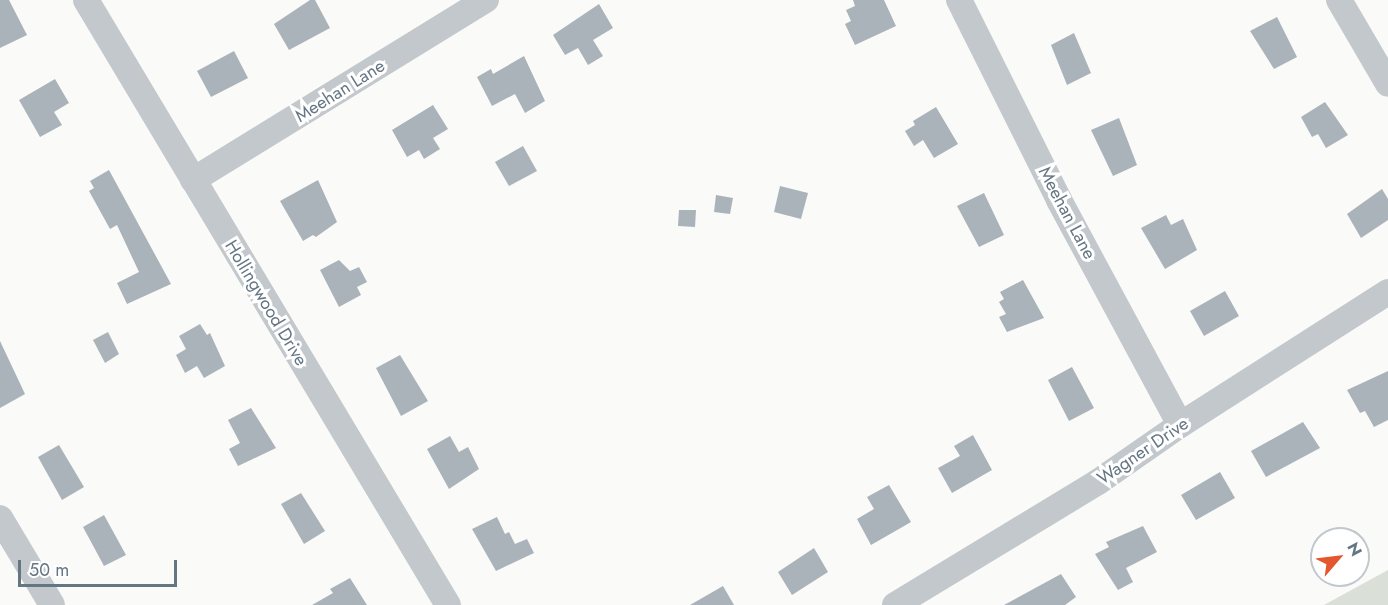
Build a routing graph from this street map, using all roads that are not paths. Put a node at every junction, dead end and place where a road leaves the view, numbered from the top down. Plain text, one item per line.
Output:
1 (86, 0) edge
2 (486, 0) edge
3 (959, 0) edge
4 (1339, 0) edge
5 (1388, 84) edge
6 (194, 180) junction
7 (1388, 292) edge
8 (1180, 424) junction
9 (0, 518) edge
10 (52, 605) edge
11 (448, 605) edge
12 (895, 605) edge

1 - 6 street, Hollingwood Drive
2 - 6 street, Meehan Lane
3 - 8 street, Meehan Lane
4 - 5 street
6 - 11 street, Hollingwood Drive
7 - 8 street, Wagner Drive
8 - 12 street, Wagner Drive
9 - 10 street

